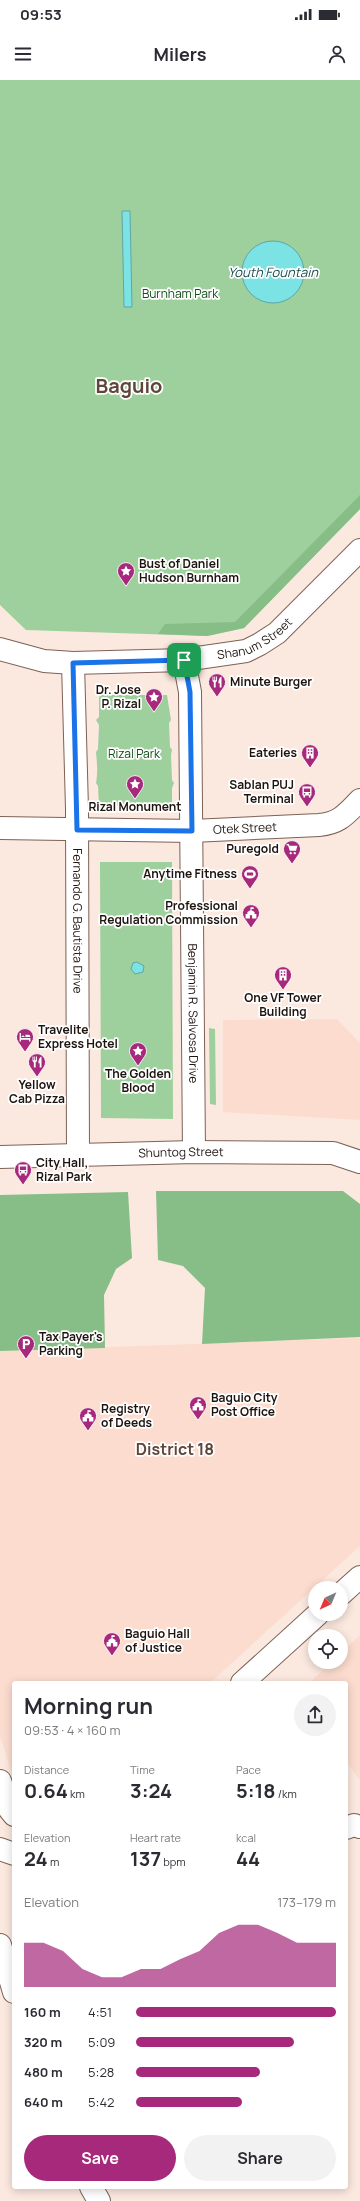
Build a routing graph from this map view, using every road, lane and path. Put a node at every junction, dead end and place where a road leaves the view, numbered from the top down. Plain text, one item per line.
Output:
1 (356, 562) edge
2 (0, 649) edge
3 (184, 660) junction
4 (73, 663) junction
5 (360, 800) edge
6 (0, 828) edge
7 (77, 830) junction
8 (192, 831) junction
9 (194, 1152) junction
10 (78, 1156) junction
11 (0, 1157) edge
12 (360, 1162) edge
13 (360, 1577) edge
14 (348, 1588) edge
15 (310, 1621) edge
16 (244, 1681) edge
17 (0, 1781) edge
18 (12, 1812) edge
19 (348, 1827) edge
20 (360, 1828) edge
21 (0, 1849) edge
22 (12, 1853) edge
23 (0, 1945) edge
24 (12, 1985) edge
25 (92, 2189) edge
26 (99, 2201) edge

1 - 3 main road, Shanum Street
2 - 4 main road, Shanum Street
3 - 4 main road, Shanum Street
3 - 8 main road, Benjamin R. Salvosa Drive
4 - 7 main road, Fernando G. Bautista Drive
5 - 8 main road, Otek Street
6 - 7 main road, Otek Street
7 - 8 main road, Otek Street
7 - 10 main road, Fernando G. Bautista Drive
8 - 9 main road, Benjamin R. Salvosa Drive
9 - 10 main road, Shuntog Street
9 - 12 main road, Shuntog Street
10 - 11 main road, Shuntog Street
13 - 14 main road
15 - 16 main road
17 - 18 main road
19 - 20 main road
21 - 22 main road
23 - 24 main road
25 - 26 main road

